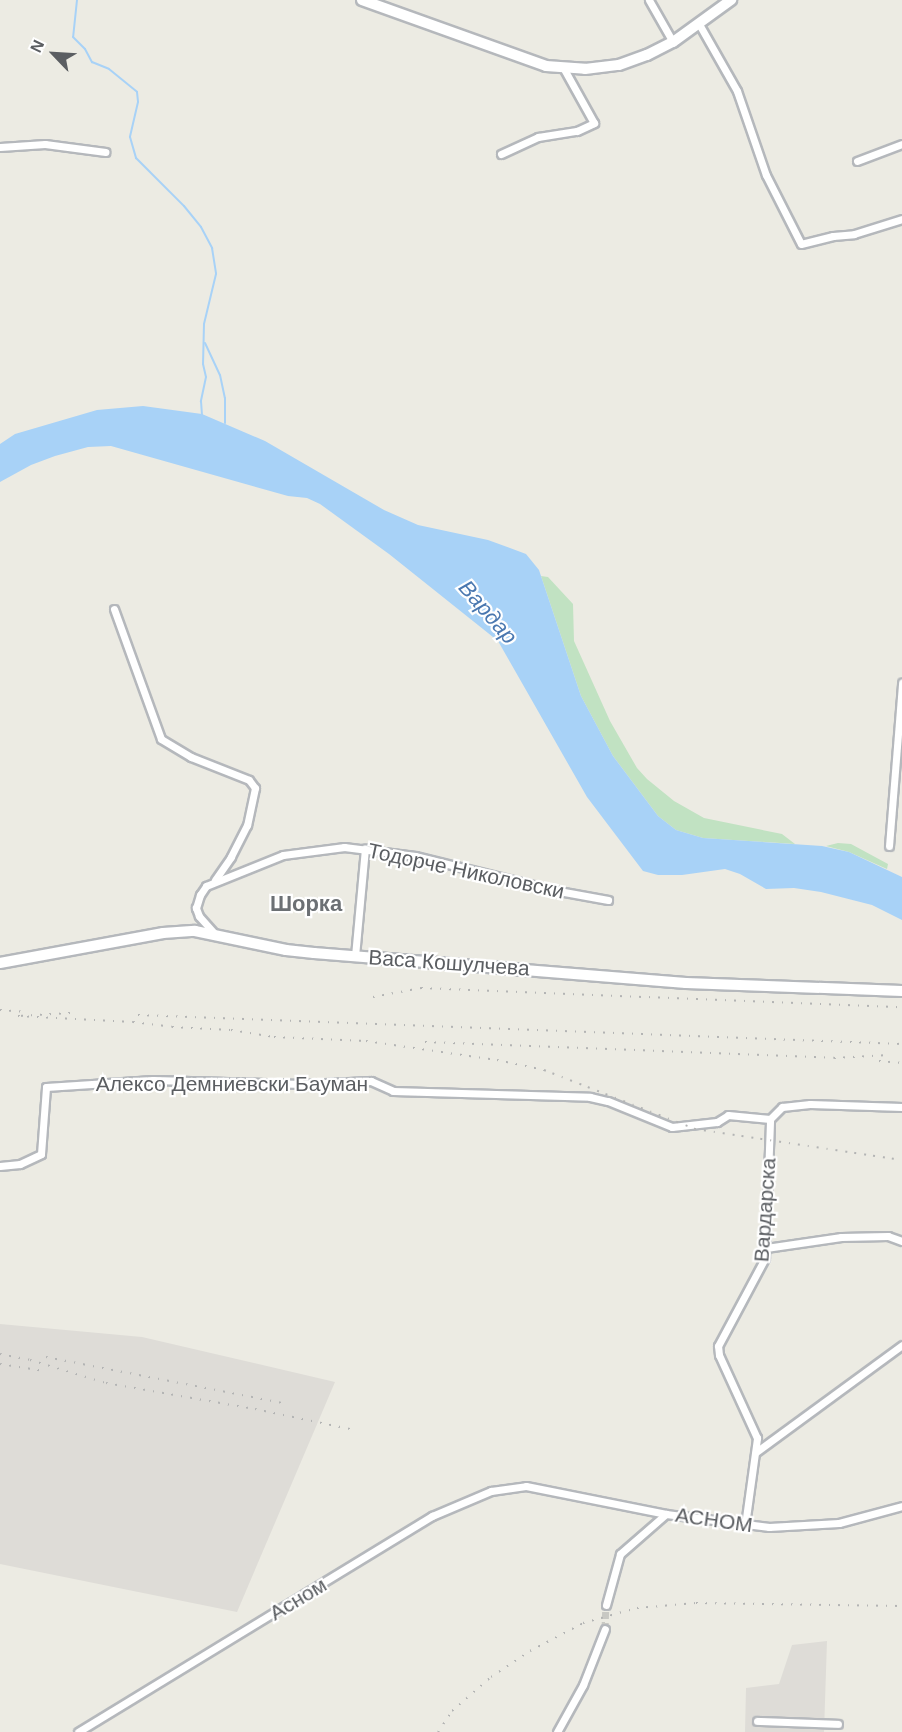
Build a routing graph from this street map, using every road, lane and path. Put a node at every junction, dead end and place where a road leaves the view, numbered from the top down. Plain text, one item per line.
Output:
1 (362, 0) edge
2 (649, 0) edge
3 (731, 0) edge
4 (699, 24) junction
5 (673, 42) junction
6 (564, 69) junction
7 (902, 144) edge
8 (0, 147) edge
9 (105, 152) dead end
10 (501, 154) dead end
11 (857, 161) dead end
12 (902, 219) edge
13 (114, 609) dead end
14 (902, 683) edge
15 (889, 846) dead end
16 (365, 848) junction
17 (215, 880) junction
18 (608, 900) dead end
19 (215, 934) junction
20 (355, 956) junction
21 (0, 963) edge
22 (902, 992) edge
23 (902, 1107) edge
24 (770, 1119) junction
25 (0, 1166) edge
26 (902, 1241) edge
27 (766, 1248) junction
28 (902, 1345) edge
29 (756, 1452) junction
30 (526, 1486) joint
31 (902, 1506) edge
32 (666, 1514) junction
33 (745, 1525) junction
34 (606, 1605) tunnel mouth
35 (605, 1629) tunnel mouth
36 (757, 1720) dead end
37 (838, 1724) dead end
38 (78, 1732) edge
39 (557, 1732) edge

1 - 6 main road
2 - 5 street
3 - 4 main road
4 - 5 main road
4 - 12 street
5 - 6 main road
6 - 10 street
7 - 11 street
8 - 9 street
13 - 17 street
14 - 15 street
16 - 17 street, Тодорче Николовски
16 - 18 street, Тодорче Николовски
16 - 20 street
17 - 19 street
19 - 20 main road, Васа Кошулчева
19 - 21 main road, Васа Кошулчева
20 - 22 main road, Васа Кошулчева
23 - 24 street
24 - 25 street, Алексо Демниевски Бауман
24 - 27 street, Вардарска
26 - 27 street
27 - 29 street, Вардарска
28 - 29 street
29 - 33 street, Вардарска
30 - 32 street, АСНОМ
30 - 38 street, Асном
31 - 33 street, АСНОМ
32 - 33 street, АСНОМ
32 - 34 street
35 - 39 street
36 - 37 street

